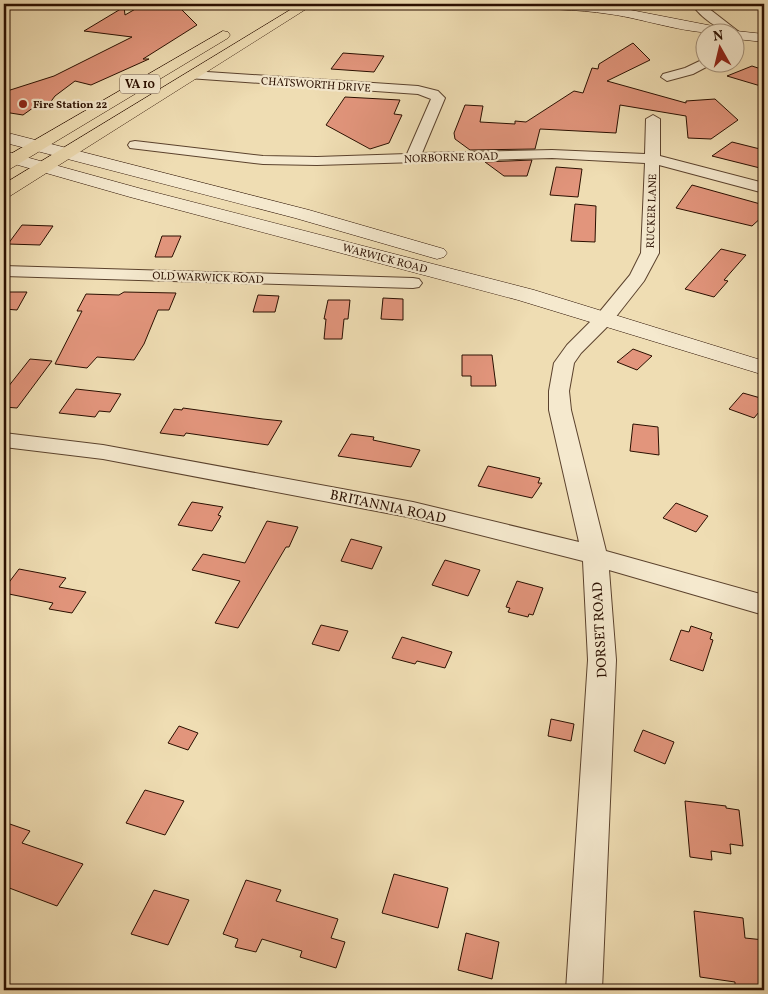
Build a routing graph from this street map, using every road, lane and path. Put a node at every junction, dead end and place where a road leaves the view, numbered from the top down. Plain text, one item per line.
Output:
1 (308, 4) edge
2 (510, 4) edge
3 (697, 4) edge
4 (718, 22) edge
5 (696, 27) edge
6 (234, 29) dead end
7 (746, 36) edge
8 (761, 39) edge
9 (746, 43) edge
10 (696, 68) edge
11 (192, 76) junction
12 (667, 77) dead end
13 (653, 119) dead end
14 (4, 137) edge
15 (135, 144) dead end
16 (36, 146) junction
17 (66, 153) junction
18 (412, 159) junction
19 (654, 159) junction
20 (7, 160) edge
21 (43, 167) junction
22 (764, 188) edge
23 (4, 192) edge
24 (4, 272) edge
25 (413, 283) dead end
26 (609, 311) junction
27 (764, 349) edge
28 (764, 368) edge
29 (4, 440) edge
30 (595, 556) junction
31 (764, 605) edge
32 (584, 990) edge

1 - 11 main road, VA 10
2 - 5 main road
3 - 4 street
6 - 16 main road, VA 10
7 - 8 main road
8 - 9 street
10 - 12 street
11 - 17 main road, VA 10
11 - 18 street, CHATSWORTH DRIVE
13 - 19 street, RUCKER LANE
14 - 16 main road, WARWICK ROAD
15 - 18 street, NORBORNE ROAD
16 - 17 main road, WARWICK ROAD
16 - 20 main road, VA 10
17 - 21 main road, VA 10
17 - 26 main road, WARWICK ROAD
18 - 19 street, NORBORNE ROAD
19 - 22 street, NORBORNE ROAD
19 - 26 street, RUCKER LANE
20 - 21 main road, WARWICK ROAD
21 - 23 main road, VA 10
21 - 26 main road, WARWICK ROAD
24 - 25 street, OLD WARWICK ROAD
26 - 27 main road, WARWICK ROAD
26 - 28 main road, WARWICK ROAD
26 - 30 street, DORSET ROAD
29 - 30 street, BRITANNIA ROAD
30 - 31 street, BRITANNIA ROAD
30 - 32 street, DORSET ROAD

